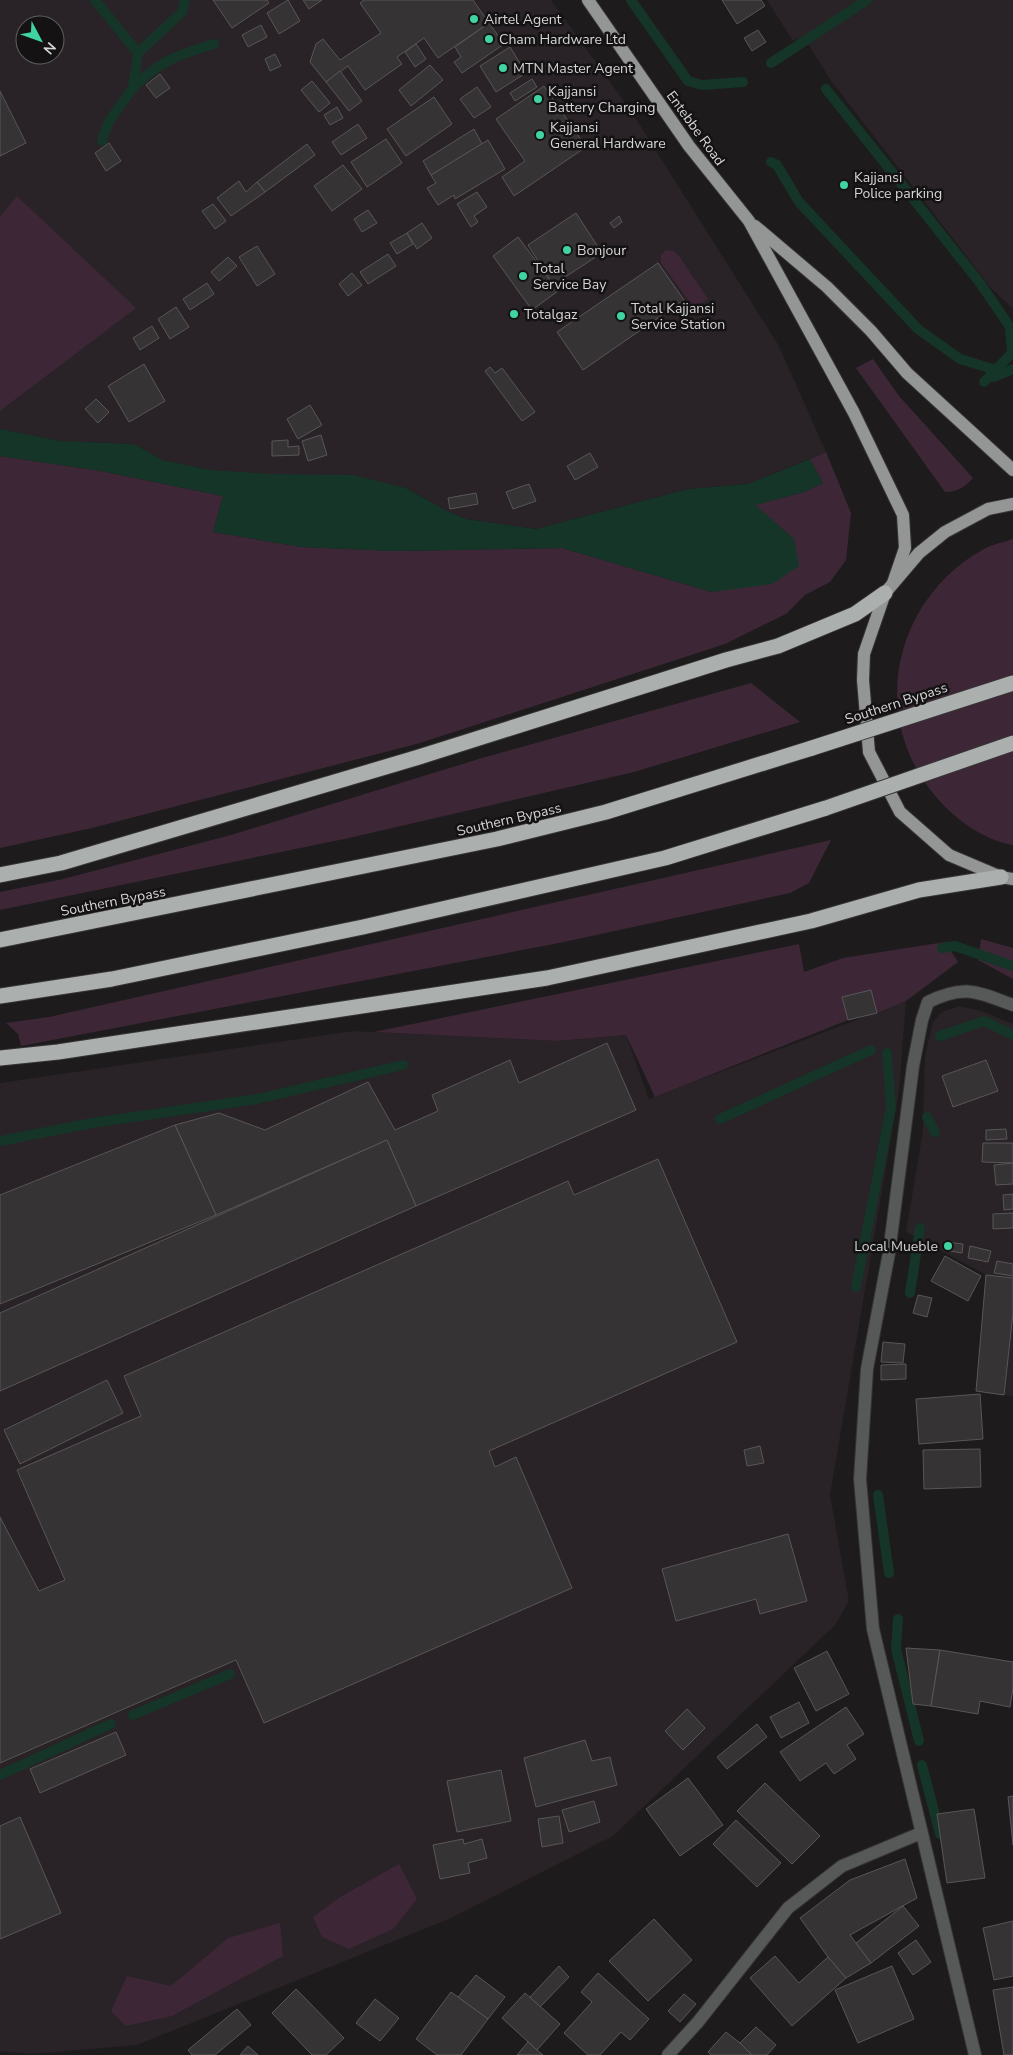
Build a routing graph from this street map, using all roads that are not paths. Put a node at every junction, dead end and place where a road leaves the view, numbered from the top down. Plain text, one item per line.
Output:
1 (588, 0) edge
2 (749, 221) junction
3 (1013, 470) edge
4 (1013, 504) edge
5 (889, 588) junction
6 (1013, 683) edge
7 (1013, 743) edge
8 (0, 874) edge
9 (1007, 878) edge
10 (0, 940) edge
11 (0, 996) edge
12 (1013, 1005) edge
13 (0, 1058) edge
14 (921, 1832) junction
15 (668, 2055) edge
16 (975, 2055) edge

1 - 2 main road, Entebbe Road
2 - 3 main road
2 - 5 main road
4 - 5 main road
5 - 8 highway
5 - 9 main road
6 - 10 highway, Southern Bypass, bridge
7 - 11 highway, bridge
9 - 13 highway
12 - 14 street
14 - 15 street
14 - 16 street

